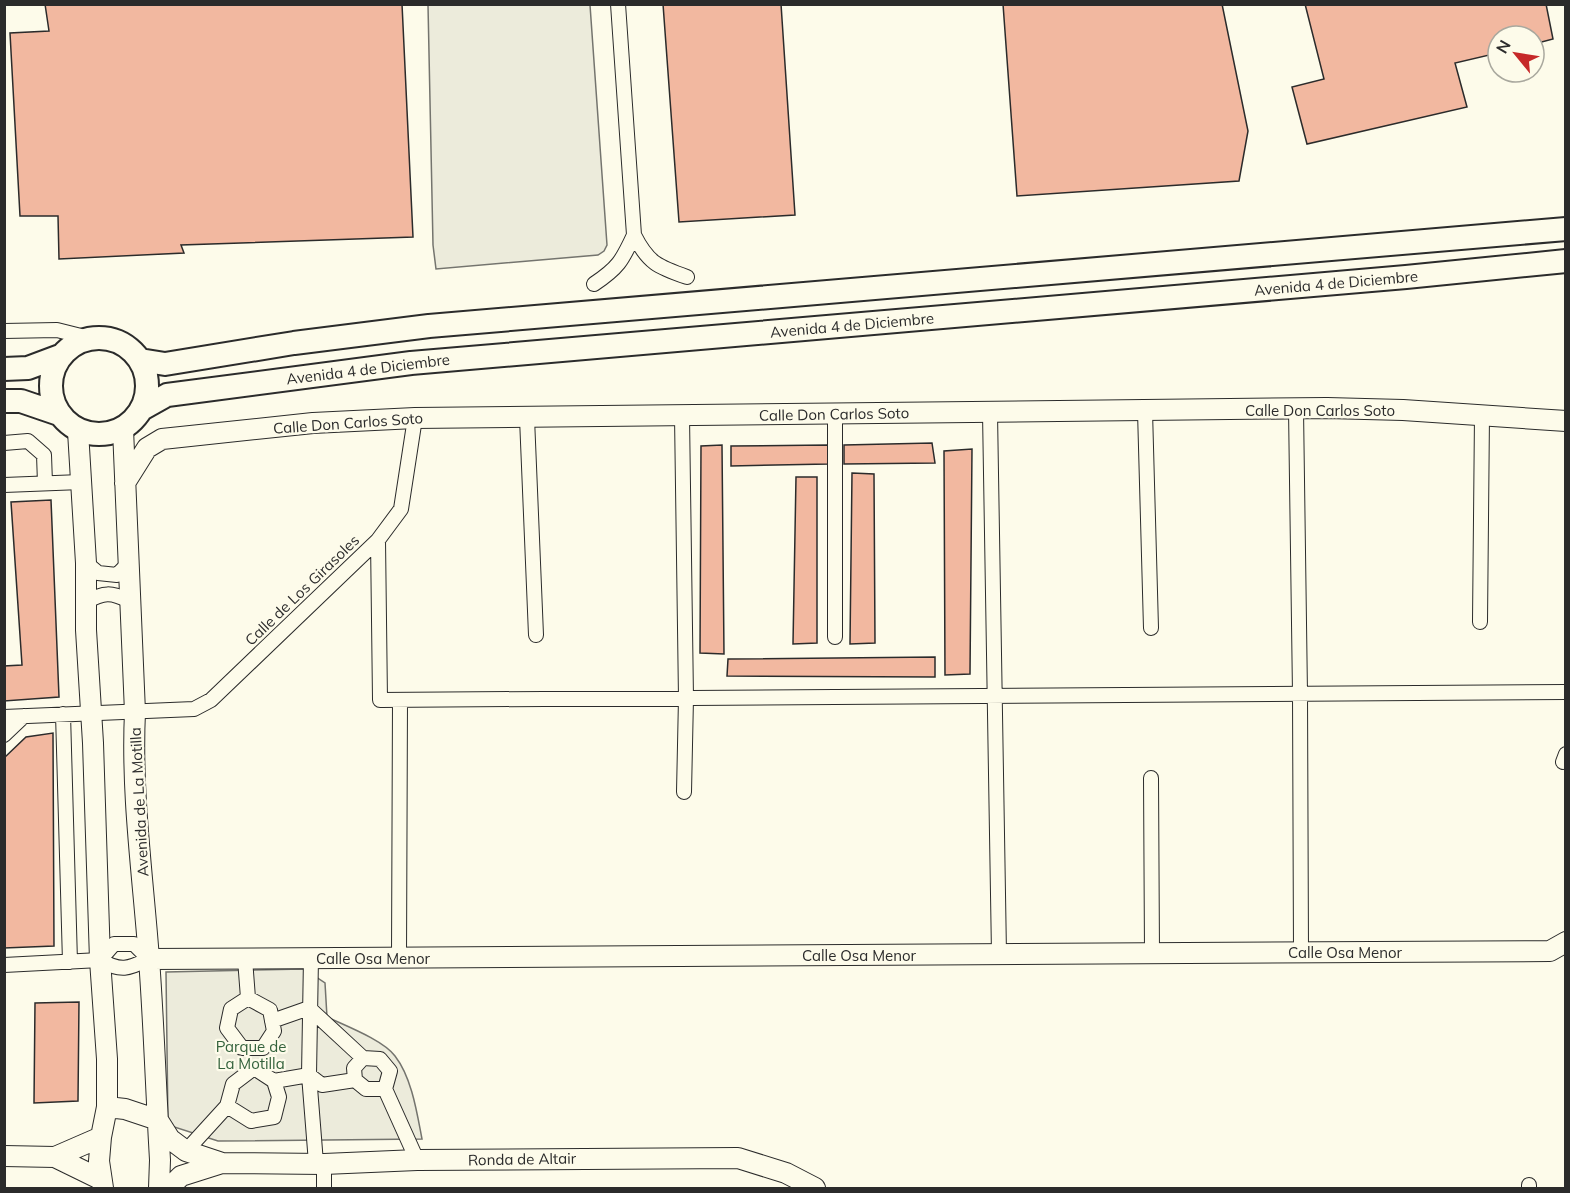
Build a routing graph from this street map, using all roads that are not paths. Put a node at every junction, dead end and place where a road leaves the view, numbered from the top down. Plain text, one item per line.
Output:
1 (618, 4) edge
2 (1566, 229) edge
3 (634, 235) junction
4 (1566, 261) edge
5 (687, 277) dead end
6 (594, 284) dead end
7 (4, 331) edge
8 (89, 338) junction
9 (60, 356) junction
10 (140, 360) junction
11 (4, 369) edge
12 (4, 401) edge
13 (142, 408) junction
14 (1296, 409) junction
15 (1145, 411) junction
16 (990, 412) junction
17 (59, 414) junction
18 (835, 414) junction
19 (1482, 415) junction
20 (682, 416) junction
21 (415, 418) junction
22 (527, 418) junction
23 (1566, 421) edge
24 (123, 429) junction
25 (78, 430) junction
26 (4, 443) edge
27 (81, 482) junction
28 (45, 483) junction
29 (124, 483) junction
30 (4, 485) edge
31 (378, 540) junction
32 (86, 563) junction
33 (129, 563) junction
34 (86, 602) junction
35 (129, 602) junction
36 (1480, 622) dead end
37 (1151, 628) dead end
38 (536, 634) dead end
39 (835, 637) dead end
40 (1566, 692) edge
41 (1300, 694) junction
42 (994, 696) junction
43 (686, 698) junction
44 (400, 700) junction
45 (135, 712) junction
46 (90, 713) junction
47 (63, 714) junction
48 (24, 716) junction
49 (4, 717) edge
50 (4, 735) edge
51 (1151, 778) dead end
52 (684, 792) dead end
53 (1566, 942) edge
54 (1300, 952) junction
55 (1152, 953) junction
56 (999, 954) junction
57 (311, 958) junction
58 (399, 958) junction
59 (149, 959) junction
60 (245, 959) junction
61 (100, 960) junction
62 (70, 962) junction
63 (4, 965) edge
64 (248, 998) junction
65 (309, 1008) junction
66 (272, 1021) junction
67 (254, 1048) junction
68 (363, 1058) junction
69 (254, 1068) junction
70 (309, 1075) junction
71 (355, 1080) junction
72 (274, 1081) junction
73 (385, 1089) junction
74 (106, 1107) junction
75 (227, 1107) junction
76 (158, 1120) junction
77 (101, 1137) junction
78 (186, 1151) junction
79 (4, 1156) edge
80 (55, 1158) junction
81 (417, 1160) junction
82 (222, 1163) junction
83 (320, 1163) junction
84 (102, 1184) edge
85 (159, 1188) edge
86 (169, 1188) edge
87 (324, 1188) edge
88 (815, 1188) edge

1 - 3 street
2 - 10 main road
3 - 5 street
3 - 6 street
4 - 13 main road, Avenida 4 de Diciembre
7 - 8 street
8 - 9 main road
8 - 10 main road
9 - 11 main road
9 - 17 main road
10 - 13 main road
12 - 17 main road
13 - 24 main road
14 - 15 street, Calle Don Carlos Soto
14 - 19 street, Calle Don Carlos Soto
14 - 41 street
15 - 16 street, Calle Don Carlos Soto
15 - 37 street
16 - 18 street, Calle Don Carlos Soto
16 - 42 street
17 - 25 main road
18 - 20 street, Calle Don Carlos Soto
18 - 39 street
19 - 23 street, Calle Don Carlos Soto
19 - 36 street
20 - 22 street, Calle Don Carlos Soto
20 - 43 street
21 - 22 street, Calle Don Carlos Soto
21 - 29 street, Calle Don Carlos Soto
21 - 31 street, Calle de Los Girasoles
22 - 38 street
24 - 25 main road
24 - 29 street, Avenida de La Motilla
25 - 27 street
26 - 28 street
27 - 28 street
27 - 32 street
28 - 30 street
29 - 33 street, Avenida de La Motilla
31 - 44 street
31 - 45 street, Calle de Los Girasoles
32 - 33 street
32 - 34 street
33 - 35 street, Avenida de La Motilla
34 - 35 street
34 - 46 street
35 - 45 street, Avenida de La Motilla
40 - 41 street
41 - 42 street
41 - 54 street
42 - 43 street
42 - 56 street
43 - 44 street
43 - 52 street
44 - 58 street
45 - 46 street, Calle de Los Girasoles
45 - 59 street, Avenida de La Motilla
46 - 47 street, Calle de Los Girasoles
46 - 61 street
47 - 48 street, Calle de Los Girasoles
47 - 62 street
48 - 49 street, Calle de Los Girasoles
48 - 50 street
51 - 55 street
53 - 54 street, Calle Osa Menor
54 - 55 street, Calle Osa Menor
55 - 56 street, Calle Osa Menor
56 - 58 street, Calle Osa Menor
57 - 58 street, Calle Osa Menor
57 - 60 street, Calle Osa Menor
57 - 65 street
59 - 60 street, Calle Osa Menor
59 - 61 street
59 - 61 street
59 - 76 street, Avenida de La Motilla
60 - 64 street
61 - 62 street
61 - 74 street
62 - 63 street
64 - 66 street
64 - 67 street
65 - 66 street
65 - 68 street
65 - 70 street
66 - 67 street
67 - 69 street
68 - 71 street
68 - 73 street
69 - 72 street
69 - 75 street
70 - 71 street
70 - 72 street
70 - 83 street
71 - 73 street
72 - 75 street
73 - 81 street
74 - 76 street
74 - 77 street
75 - 78 street
76 - 78 street, Ronda de Altair
76 - 85 street, Avenida de La Motilla
77 - 80 street
77 - 84 street
78 - 82 street, Ronda de Altair
79 - 80 street
80 - 84 street
81 - 83 street, Ronda de Altair
81 - 88 street, Ronda de Altair
82 - 83 street, Ronda de Altair
82 - 86 street, Ronda de Altair
83 - 87 street

